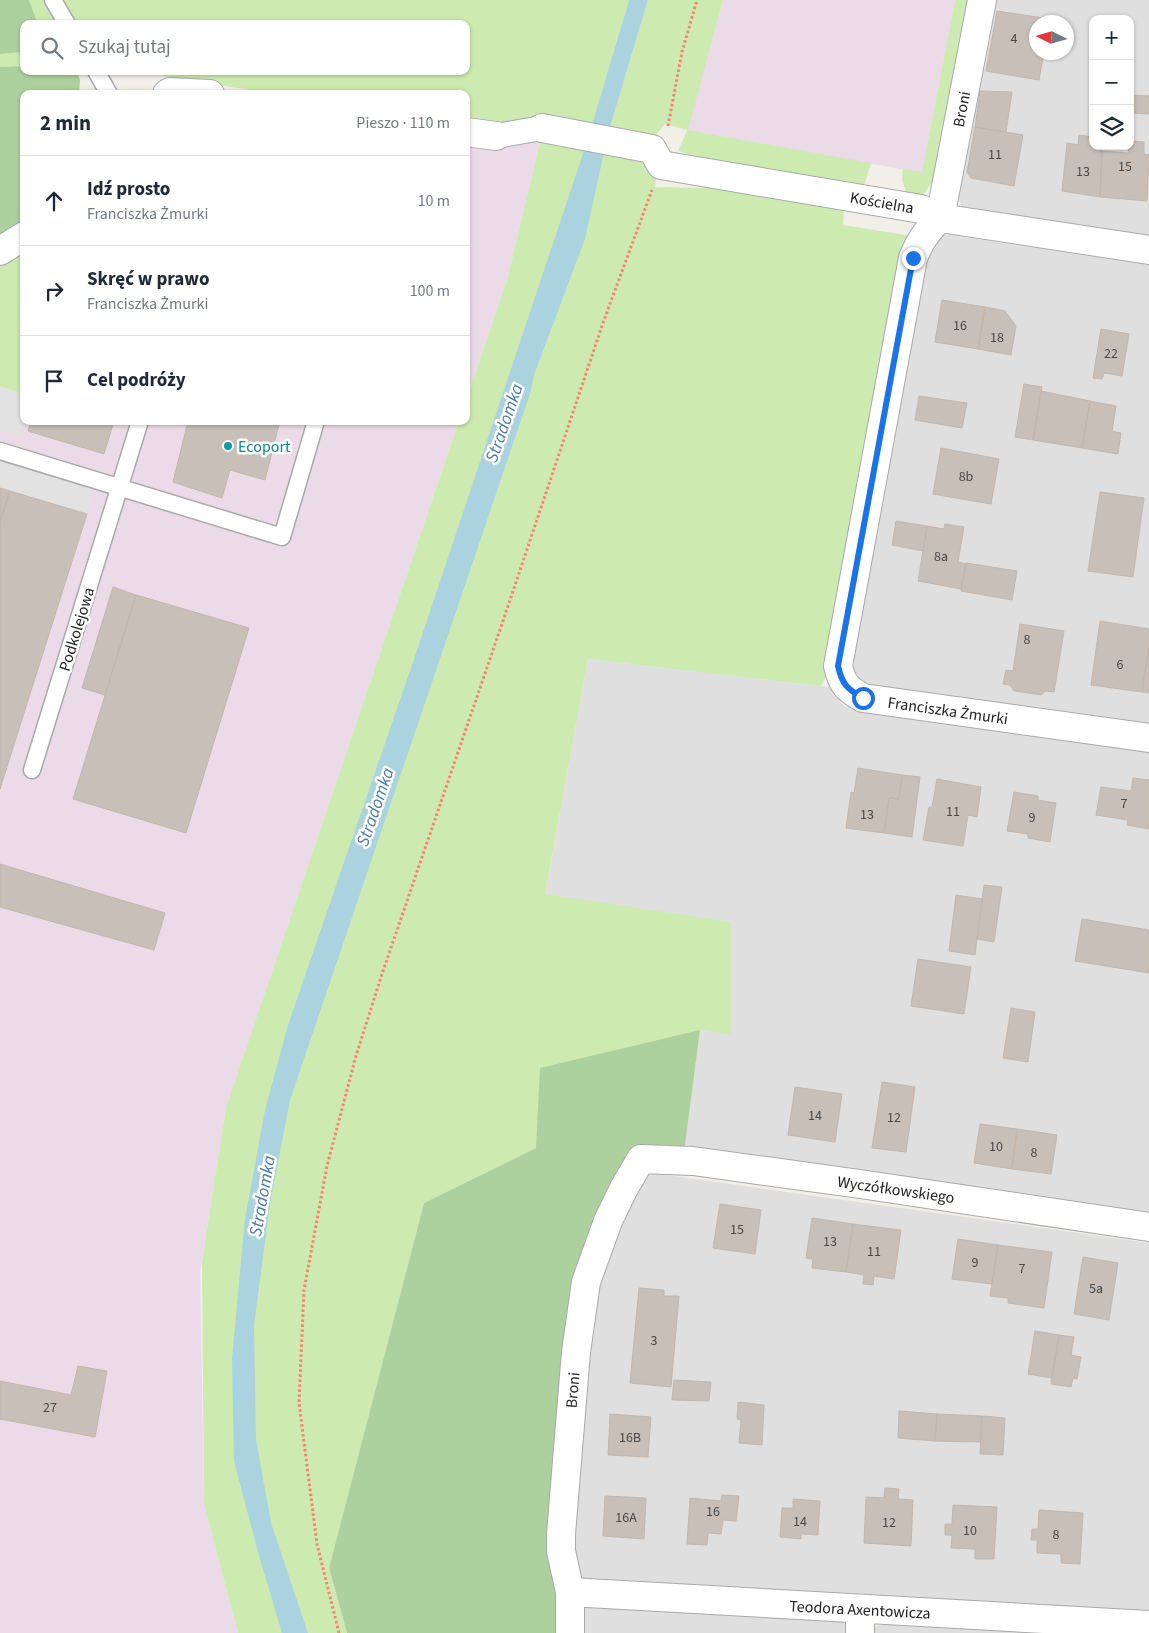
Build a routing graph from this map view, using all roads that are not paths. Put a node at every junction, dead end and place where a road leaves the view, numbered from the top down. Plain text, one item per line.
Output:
1 (53, 0) edge
2 (982, 0) edge
3 (65, 20) edge
4 (98, 75) edge
5 (107, 90) edge
6 (542, 128) joint
7 (470, 133) edge
8 (496, 136) joint
9 (940, 218) junction
10 (20, 238) edge
11 (1149, 250) edge
12 (0, 251) edge
13 (139, 425) edge
14 (315, 425) edge
15 (0, 451) edge
16 (120, 488) junction
17 (1149, 738) edge
18 (32, 770) dead end
19 (641, 1159) joint
20 (1149, 1227) edge
21 (570, 1592) junction
22 (860, 1621) edge
23 (1149, 1625) edge
24 (570, 1633) edge

1 - 3 lane
2 - 9 street, Broni
4 - 5 lane
6 - 8 street
6 - 9 street, Kościelna
7 - 8 street
9 - 11 street, Kościelna
9 - 17 street, Franciszka Żmurki
10 - 12 street
13 - 16 lane, Podkolejowa
14 - 16 lane
15 - 16 lane
16 - 18 lane, Podkolejowa
19 - 20 street, Wyczółkowskiego
19 - 21 street, Broni
21 - 22 street, Teodora Axentowicza
21 - 24 street, Broni
22 - 23 street, Teodora Axentowicza

